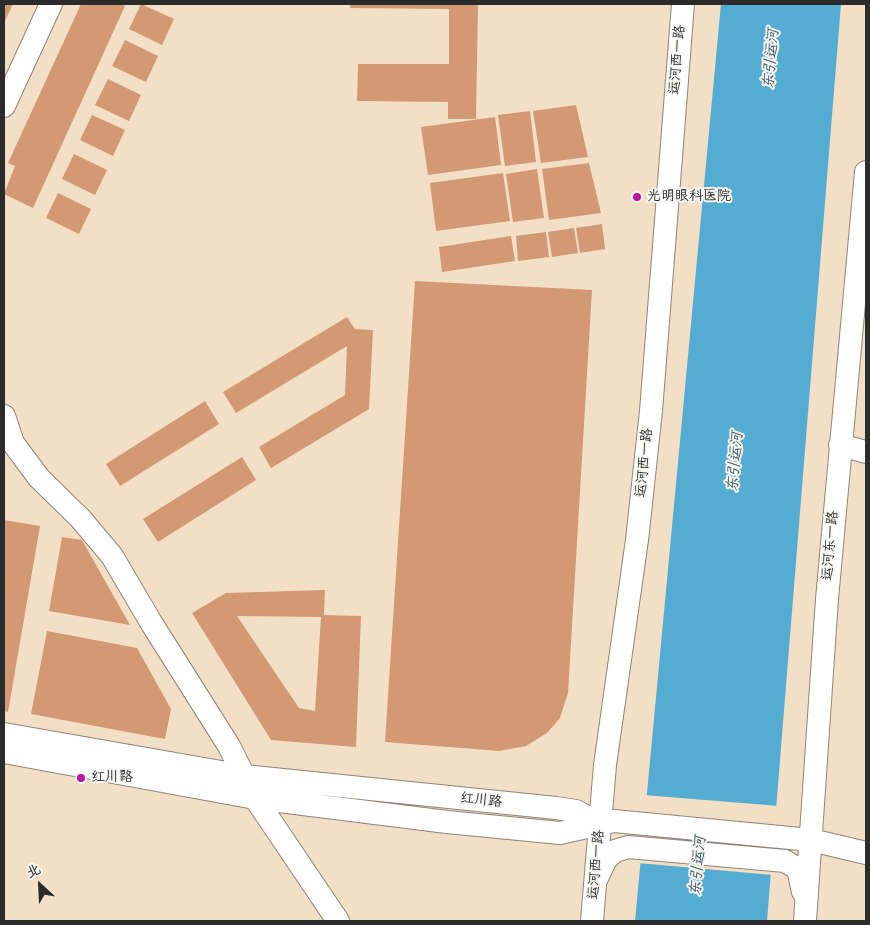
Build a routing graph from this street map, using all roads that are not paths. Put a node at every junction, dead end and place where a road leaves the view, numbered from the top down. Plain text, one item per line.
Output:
1 (51, 4) edge
2 (683, 4) edge
3 (4, 106) edge
4 (866, 172) edge
5 (860, 304) edge
6 (4, 416) edge
7 (840, 445) junction
8 (866, 452) edge
9 (4, 734) edge
10 (4, 752) edge
11 (244, 776) junction
12 (255, 798) junction
13 (600, 824) junction
14 (811, 840) junction
15 (866, 853) edge
16 (594, 886) junction
17 (805, 915) edge
18 (338, 921) edge
19 (592, 921) edge

1 - 3 street
2 - 13 street, 运河西一路
4 - 5 street, 运河东一路
5 - 7 street, 运河东一路
6 - 11 street
7 - 8 street
7 - 14 street, 运河东一路
9 - 11 street, 红川路
10 - 12 street, 红川路
11 - 12 street
11 - 13 street, 红川路
12 - 13 street, 红川路
12 - 18 street
13 - 14 street, 红川路
13 - 16 street, 运河西一路
14 - 15 street, 红川路
14 - 17 street, 运河东一路
16 - 17 street
16 - 19 street, 运河西一路

